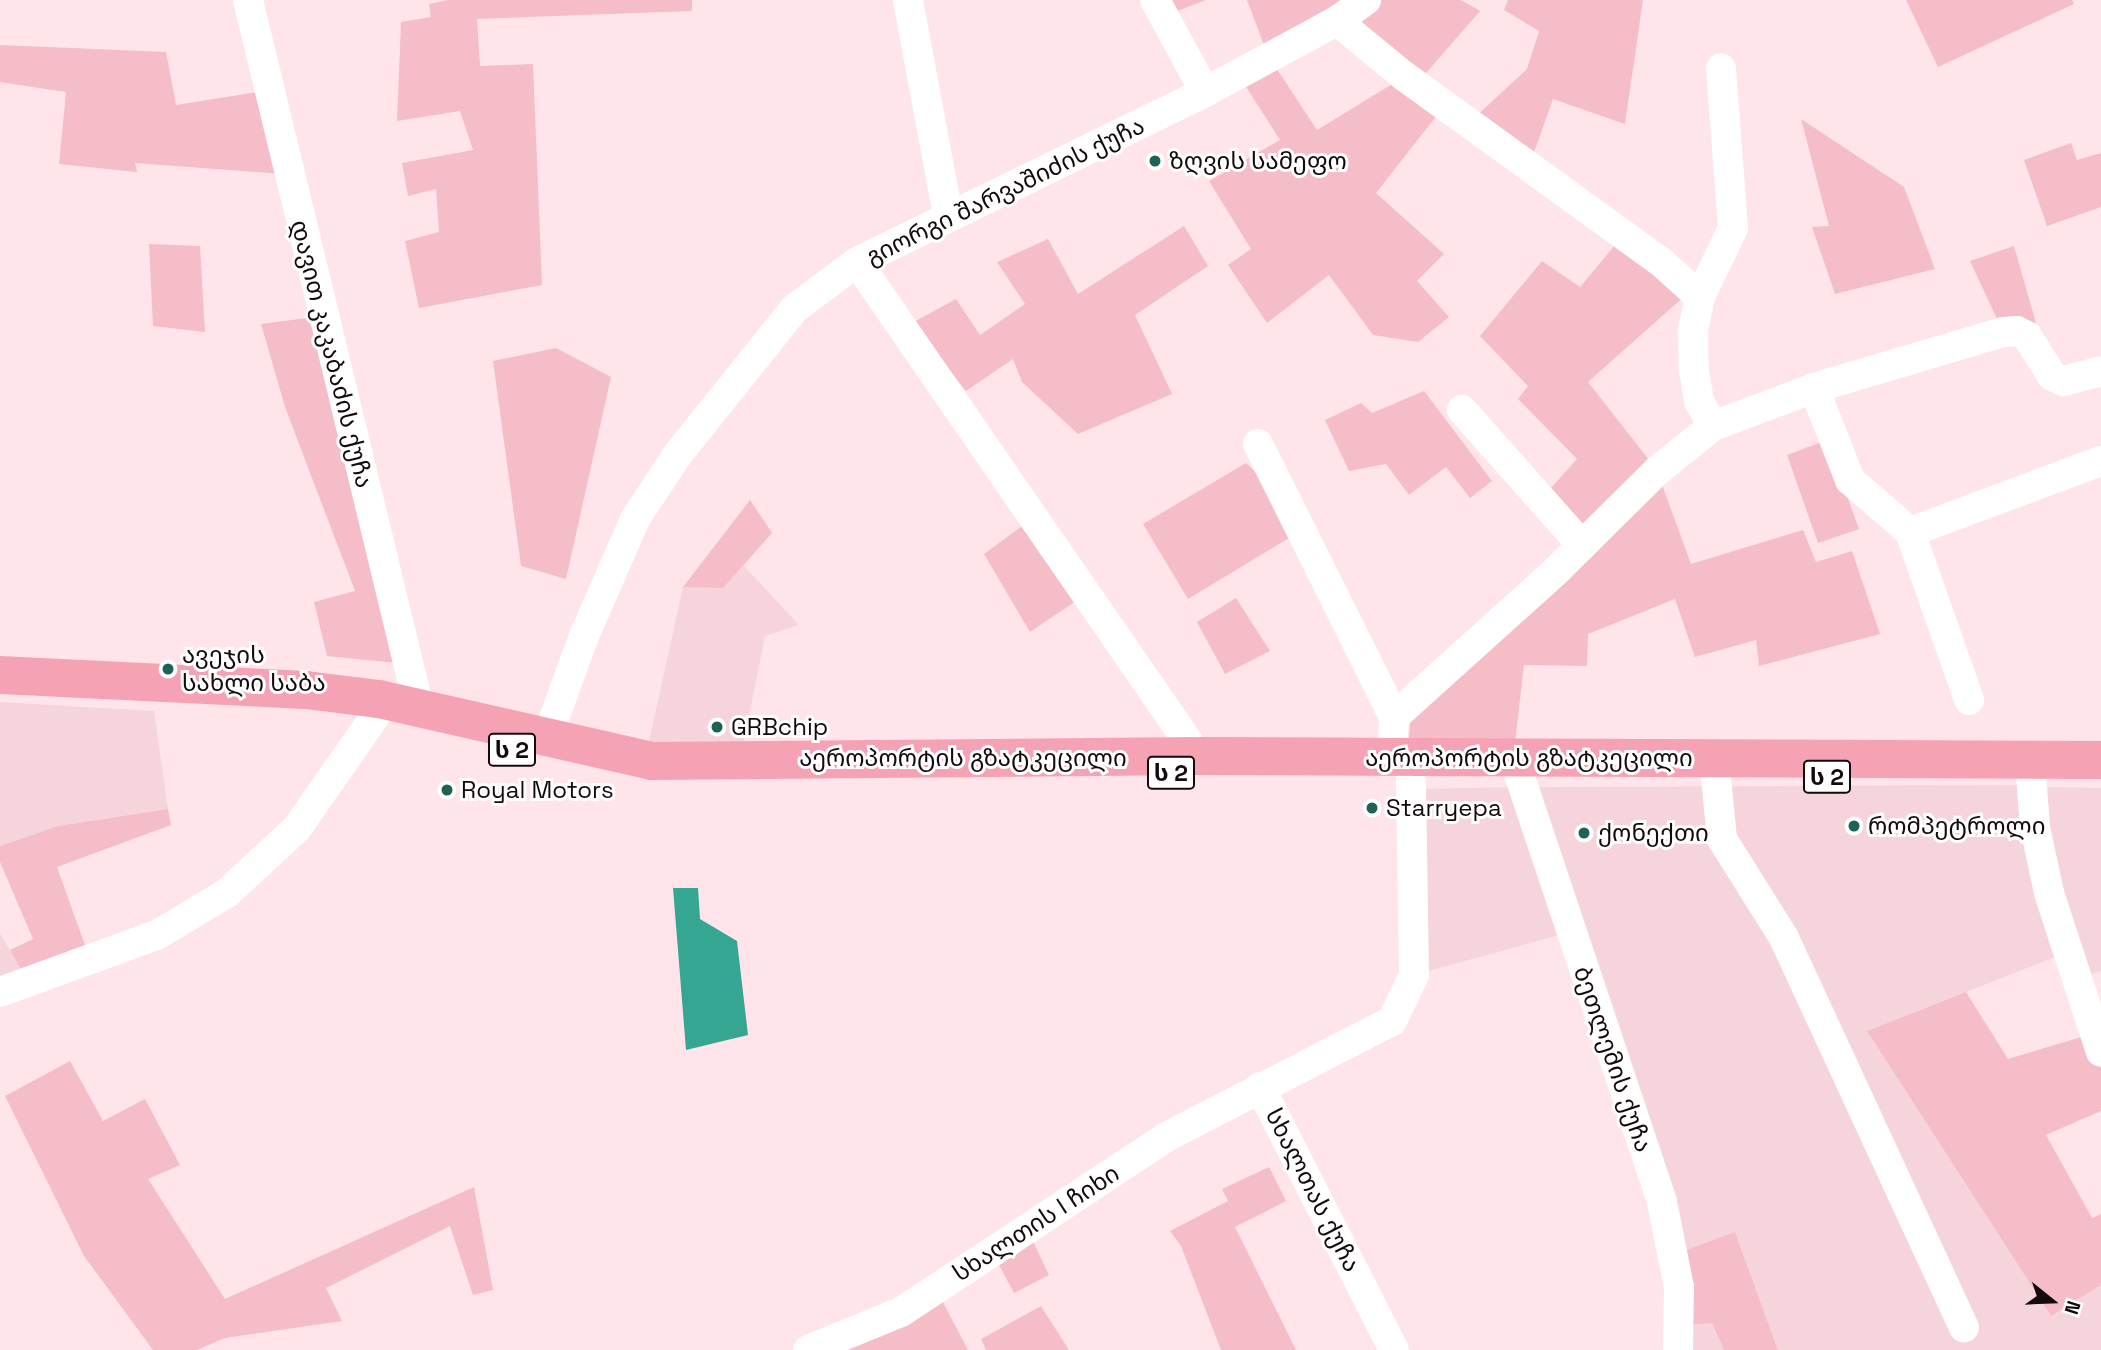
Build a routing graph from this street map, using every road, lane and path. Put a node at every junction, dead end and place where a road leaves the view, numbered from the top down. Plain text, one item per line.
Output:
1 (248, 0) edge
2 (908, 0) edge
3 (1155, 0) edge
4 (1366, 0) edge
5 (1337, 20) junction
6 (1721, 68) dead end
7 (1205, 92) junction
8 (948, 216) junction
9 (857, 262) junction
10 (1700, 297) junction
11 (2101, 371) edge
12 (1814, 388) junction
13 (1462, 410) dead end
14 (1713, 426) junction
15 (1258, 444) dead end
16 (2101, 461) edge
17 (1910, 532) junction
18 (1582, 545) junction
19 (0, 675) edge
20 (0, 691) edge
21 (1969, 699) dead end
22 (419, 708) junction
23 (375, 716) junction
24 (1394, 718) junction
25 (546, 740) junction
26 (1198, 756) junction
27 (2101, 760) edge
28 (1401, 766) junction
29 (1519, 774) junction
30 (2031, 775) junction
31 (2101, 775) edge
32 (1716, 777) junction
33 (0, 992) edge
34 (2101, 1052) edge
35 (1260, 1087) junction
36 (1964, 1327) dead end
37 (808, 1350) edge
38 (1394, 1350) edge
39 (1678, 1350) edge

1 - 22 street, დავით კაკაბაძის ქუჩა
2 - 8 street
3 - 7 street
4 - 5 street, გიორგი შარვაშიძის ქუჩა
5 - 7 street, გიორგი შარვაშიძის ქუჩა
5 - 10 street
6 - 10 street
7 - 8 street, გიორგი შარვაშიძის ქუჩა
8 - 9 street, გიორგი შარვაშიძის ქუჩა
9 - 25 street, გიორგი შარვაშიძის ქუჩა
9 - 26 street
10 - 14 street
11 - 12 street
12 - 14 street
12 - 17 street
13 - 18 street
14 - 18 street
15 - 24 street
16 - 17 street
17 - 21 street
18 - 24 street
19 - 22 highway, აეროპორტის გზატკეცილი / ს 2
20 - 23 highway, აეროპორტის გზატკეცილი / ს 2
22 - 25 highway, აეროპორტის გზატკეცილი / ს 2
23 - 28 highway, აეროპორტის გზატკეცილი / ს 2
23 - 33 street
24 - 28 street, სხალთას ქუჩა
25 - 26 highway, აეროპორტის გზატკეცილი / ს 2
26 - 28 highway, აეროპორტის გზატკეცილი / ს 2
27 - 28 highway, აეროპორტის გზატკეცილი / ს 2
28 - 29 highway, აეროპორტის გზატკეცილი / ს 2
28 - 35 street, სხალთას ქუჩა
29 - 32 highway, აეროპორტის გზატკეცილი / ს 2
29 - 39 street, ბეთლემის ქუჩა
30 - 31 highway, აეროპორტის გზატკეცილი / ს 2
30 - 32 highway, აეროპორტის გზატკეცილი / ს 2
30 - 34 street
32 - 36 street
35 - 37 street, სხალთის I ჩიხი
35 - 38 street, სხალთას ქუჩა

